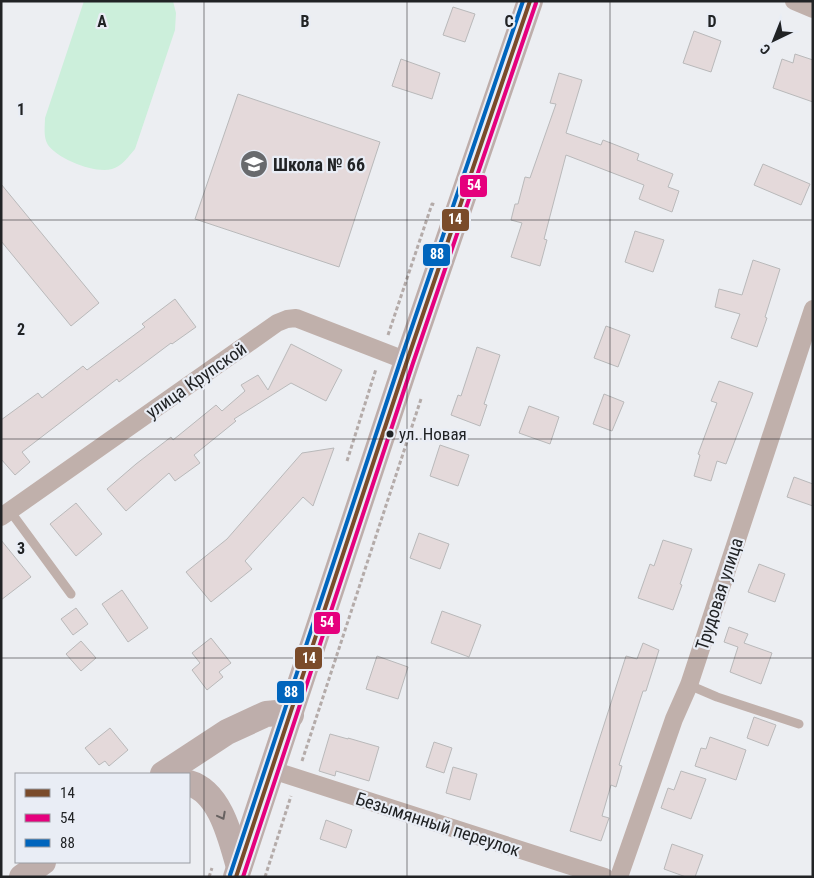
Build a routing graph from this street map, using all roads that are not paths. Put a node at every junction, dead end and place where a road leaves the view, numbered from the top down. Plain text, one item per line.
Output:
1 (530, 1) edge
2 (794, 1) edge
3 (813, 9) edge
4 (813, 310) edge
5 (407, 362) junction
6 (6, 514) edge
7 (71, 594) dead end
8 (689, 685) junction
9 (291, 715) junction
10 (799, 724) dead end
11 (272, 770) junction
12 (164, 773) edge
13 (190, 783) edge
14 (42, 863) edge
15 (238, 872) edge
16 (22, 877) edge
17 (605, 877) edge
18 (619, 877) edge

1 - 5 main road
2 - 3 street
4 - 8 street, Трудовая улица
5 - 6 street, улица Крупской
5 - 9 main road
6 - 7 lane
8 - 10 lane
8 - 18 street, Трудовая улица
9 - 11 main road
9 - 12 main road
11 - 15 main road
11 - 17 street, Безымянный переулок
13 -> 15 main road
14 - 16 main road

